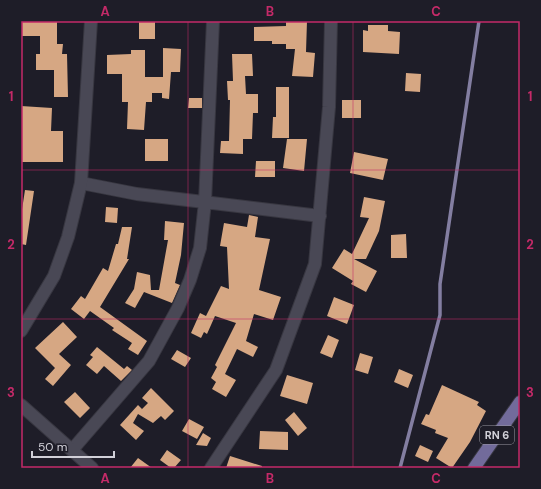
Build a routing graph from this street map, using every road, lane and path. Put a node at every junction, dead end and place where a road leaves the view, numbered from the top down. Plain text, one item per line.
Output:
1 (91, 21) edge
2 (213, 21) edge
3 (331, 21) edge
4 (81, 183) junction
5 (205, 202) junction
6 (320, 216) junction
7 (21, 331) edge
8 (520, 402) edge
9 (21, 405) edge
10 (72, 450) junction
11 (92, 468) edge
12 (211, 468) edge
13 (474, 468) edge

1 - 4 street
2 - 5 street
3 - 6 street
4 - 5 street
4 - 7 street
5 - 6 street
5 - 10 street
6 - 12 street
8 - 13 main road, RN 6
9 - 10 street
10 - 11 street

